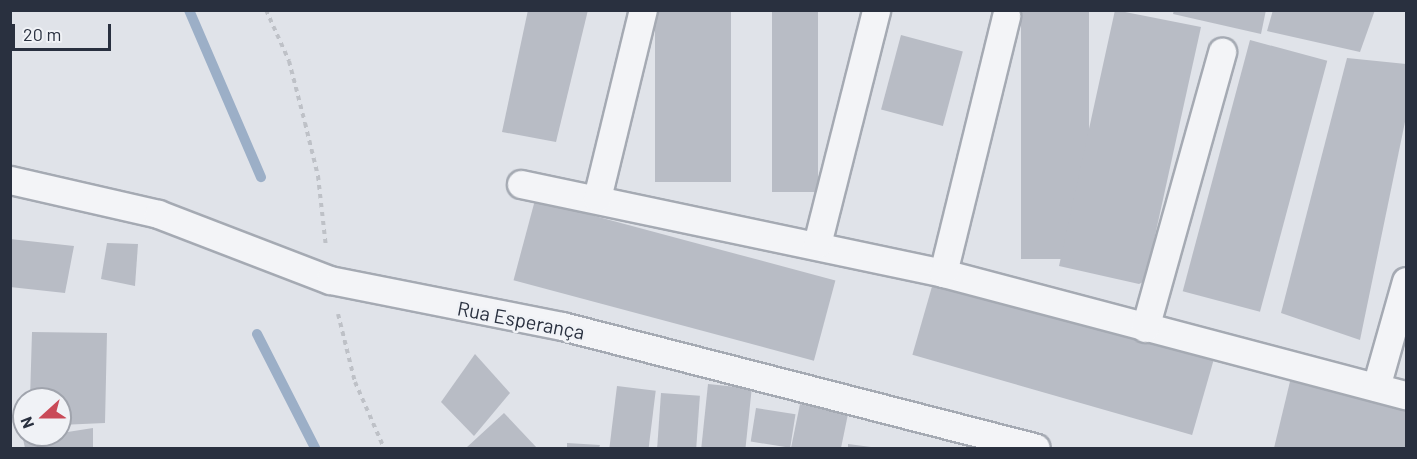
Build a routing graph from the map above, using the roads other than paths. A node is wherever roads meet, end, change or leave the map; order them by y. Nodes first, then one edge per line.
1 (643, 10) edge
2 (876, 10) edge
3 (1006, 16) dead end
4 (1222, 52) dead end
5 (10, 180) edge
6 (521, 184) dead end
7 (597, 198) junction
8 (817, 244) junction
9 (944, 273) junction
10 (1407, 281) edge
11 (1145, 328) junction
12 (1376, 387) junction
13 (1407, 394) edge
14 (1036, 448) edge

1 - 7 street
2 - 8 street
3 - 9 street
4 - 11 street
5 - 14 street, Rua Esperança
6 - 7 street
7 - 8 street
8 - 9 street
9 - 11 street
10 - 12 street
11 - 12 street
12 - 13 street

